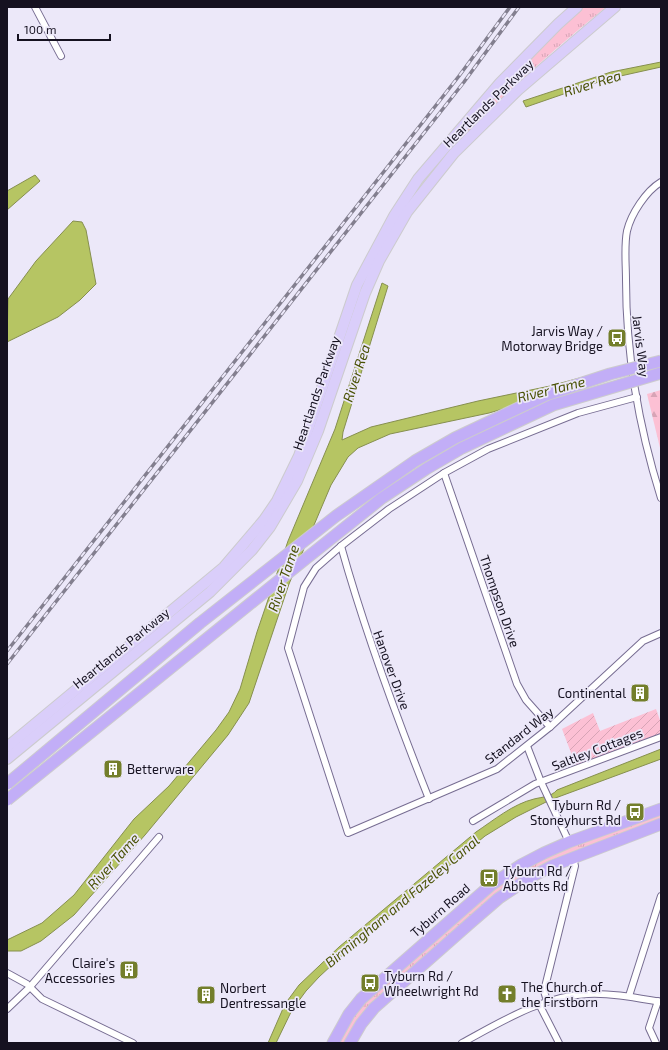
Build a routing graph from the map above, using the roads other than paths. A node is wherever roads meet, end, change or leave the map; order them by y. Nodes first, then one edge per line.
1 (35, 7) edge
2 (577, 7) edge
3 (615, 7) edge
4 (61, 56) dead end
5 (661, 182) edge
6 (661, 360) edge
7 (661, 373) edge
8 (637, 397) junction
9 (444, 473) junction
10 (661, 498) edge
11 (341, 546) junction
12 (661, 633) edge
13 (550, 727) junction
14 (661, 737) edge
15 (527, 746) junction
16 (7, 747) edge
17 (7, 759) edge
18 (541, 782) junction
19 (7, 784) edge
20 (429, 799) junction
21 (7, 800) edge
22 (661, 809) edge
23 (473, 821) dead end
24 (661, 824) edge
25 (159, 837) dead end
26 (569, 842) junction
27 (573, 857) junction
28 (661, 896) edge
29 (7, 973) edge
30 (29, 988) junction
31 (630, 996) junction
32 (548, 1001) junction
33 (660, 1001) edge
34 (539, 1004) junction
35 (7, 1009) edge
36 (133, 1043) edge
37 (333, 1043) edge
38 (350, 1043) edge
39 (462, 1043) edge
40 (559, 1043) edge
41 (656, 1043) edge

1 - 4 street
2 - 16 main road, Heartlands Parkway
3 - 17 main road, Heartlands Parkway
5 - 8 street, Jarvis Way
6 - 19 highway, bridge
7 - 21 highway, bridge
8 - 9 street
8 - 10 street, Jarvis Way
9 - 11 street
9 - 13 street, Thompson Drive
11 - 20 street, Hanover Drive
11 - 20 street, Standard Way
12 - 13 street, Standard Way
13 - 15 street, Standard Way
14 - 18 street, Saltley Cottages
15 - 18 street
15 - 20 street, Standard Way
18 - 23 street, Saltley Cottages
18 - 26 street, Saltley Cottages
22 - 26 highway, Tyburn Road
24 - 27 highway
25 - 30 street
26 - 37 highway, Tyburn Road
27 - 32 street
27 - 38 highway
28 - 31 street
29 - 30 street
30 - 35 street
30 - 36 street
31 - 32 street
31 - 33 street
32 - 34 street
33 - 41 street
34 - 39 street
34 - 40 street

